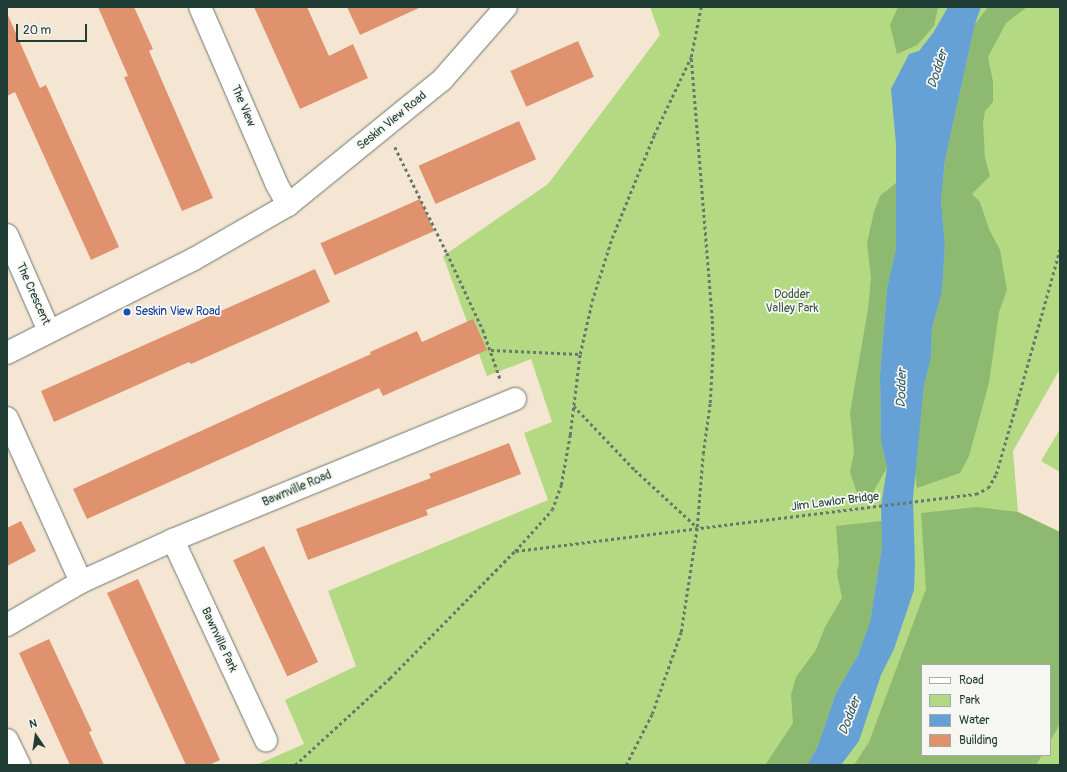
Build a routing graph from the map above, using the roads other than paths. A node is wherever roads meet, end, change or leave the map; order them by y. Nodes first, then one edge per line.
1 (200, 7) edge
2 (506, 7) edge
3 (288, 205) junction
4 (7, 235) edge
5 (49, 331) junction
6 (7, 353) edge
7 (514, 399) dead end
8 (7, 418) edge
9 (172, 540) junction
10 (81, 582) junction
11 (7, 625) edge
12 (7, 740) edge
13 (266, 740) dead end
14 (19, 765) edge

1 - 3 street, The View
2 - 3 street, Seskin View Road
3 - 5 street, Seskin View Road
4 - 5 street, The Crescent
5 - 6 street, Seskin View Road
7 - 9 street, Bawnville Road
8 - 10 street
9 - 10 street, Bawnville Road
9 - 13 street, Bawnville Park
10 - 11 street, Bawnville Road
12 - 14 street

